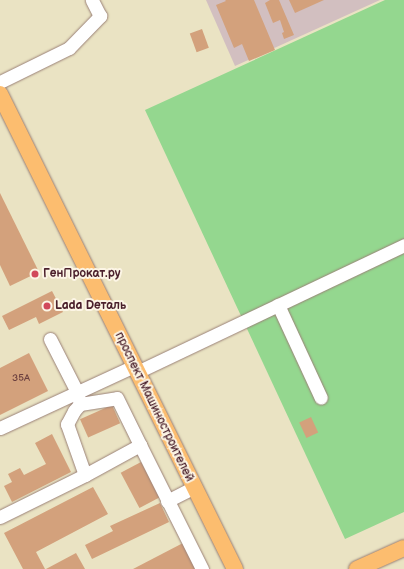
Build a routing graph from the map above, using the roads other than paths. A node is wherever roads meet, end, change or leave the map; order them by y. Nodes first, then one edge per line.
1 (92, 0) edge
2 (0, 82) edge
3 (0, 94) edge
4 (404, 245) edge
5 (278, 305) junction
6 (50, 339) dead end
7 (136, 369) junction
8 (79, 398) junction
9 (321, 398) dead end
10 (0, 428) edge
11 (140, 445) junction
12 (85, 475) junction
13 (194, 487) junction
14 (167, 501) junction
15 (0, 517) edge
16 (404, 548) edge
17 (202, 569) edge
18 (234, 569) edge
19 (357, 569) edge

1 - 2 lane
3 - 7 main road, проспект Машиностроителей
4 - 5 lane
5 - 7 lane
5 - 9 lane
6 - 8 lane
7 - 8 lane
7 - 13 main road, проспект Машиностроителей
8 - 10 lane
8 - 11 lane
8 - 12 lane
11 - 12 lane
11 - 14 lane
12 - 15 lane
13 - 14 lane
13 - 18 main road, проспект Машиностроителей
14 - 17 lane
16 - 19 main road

